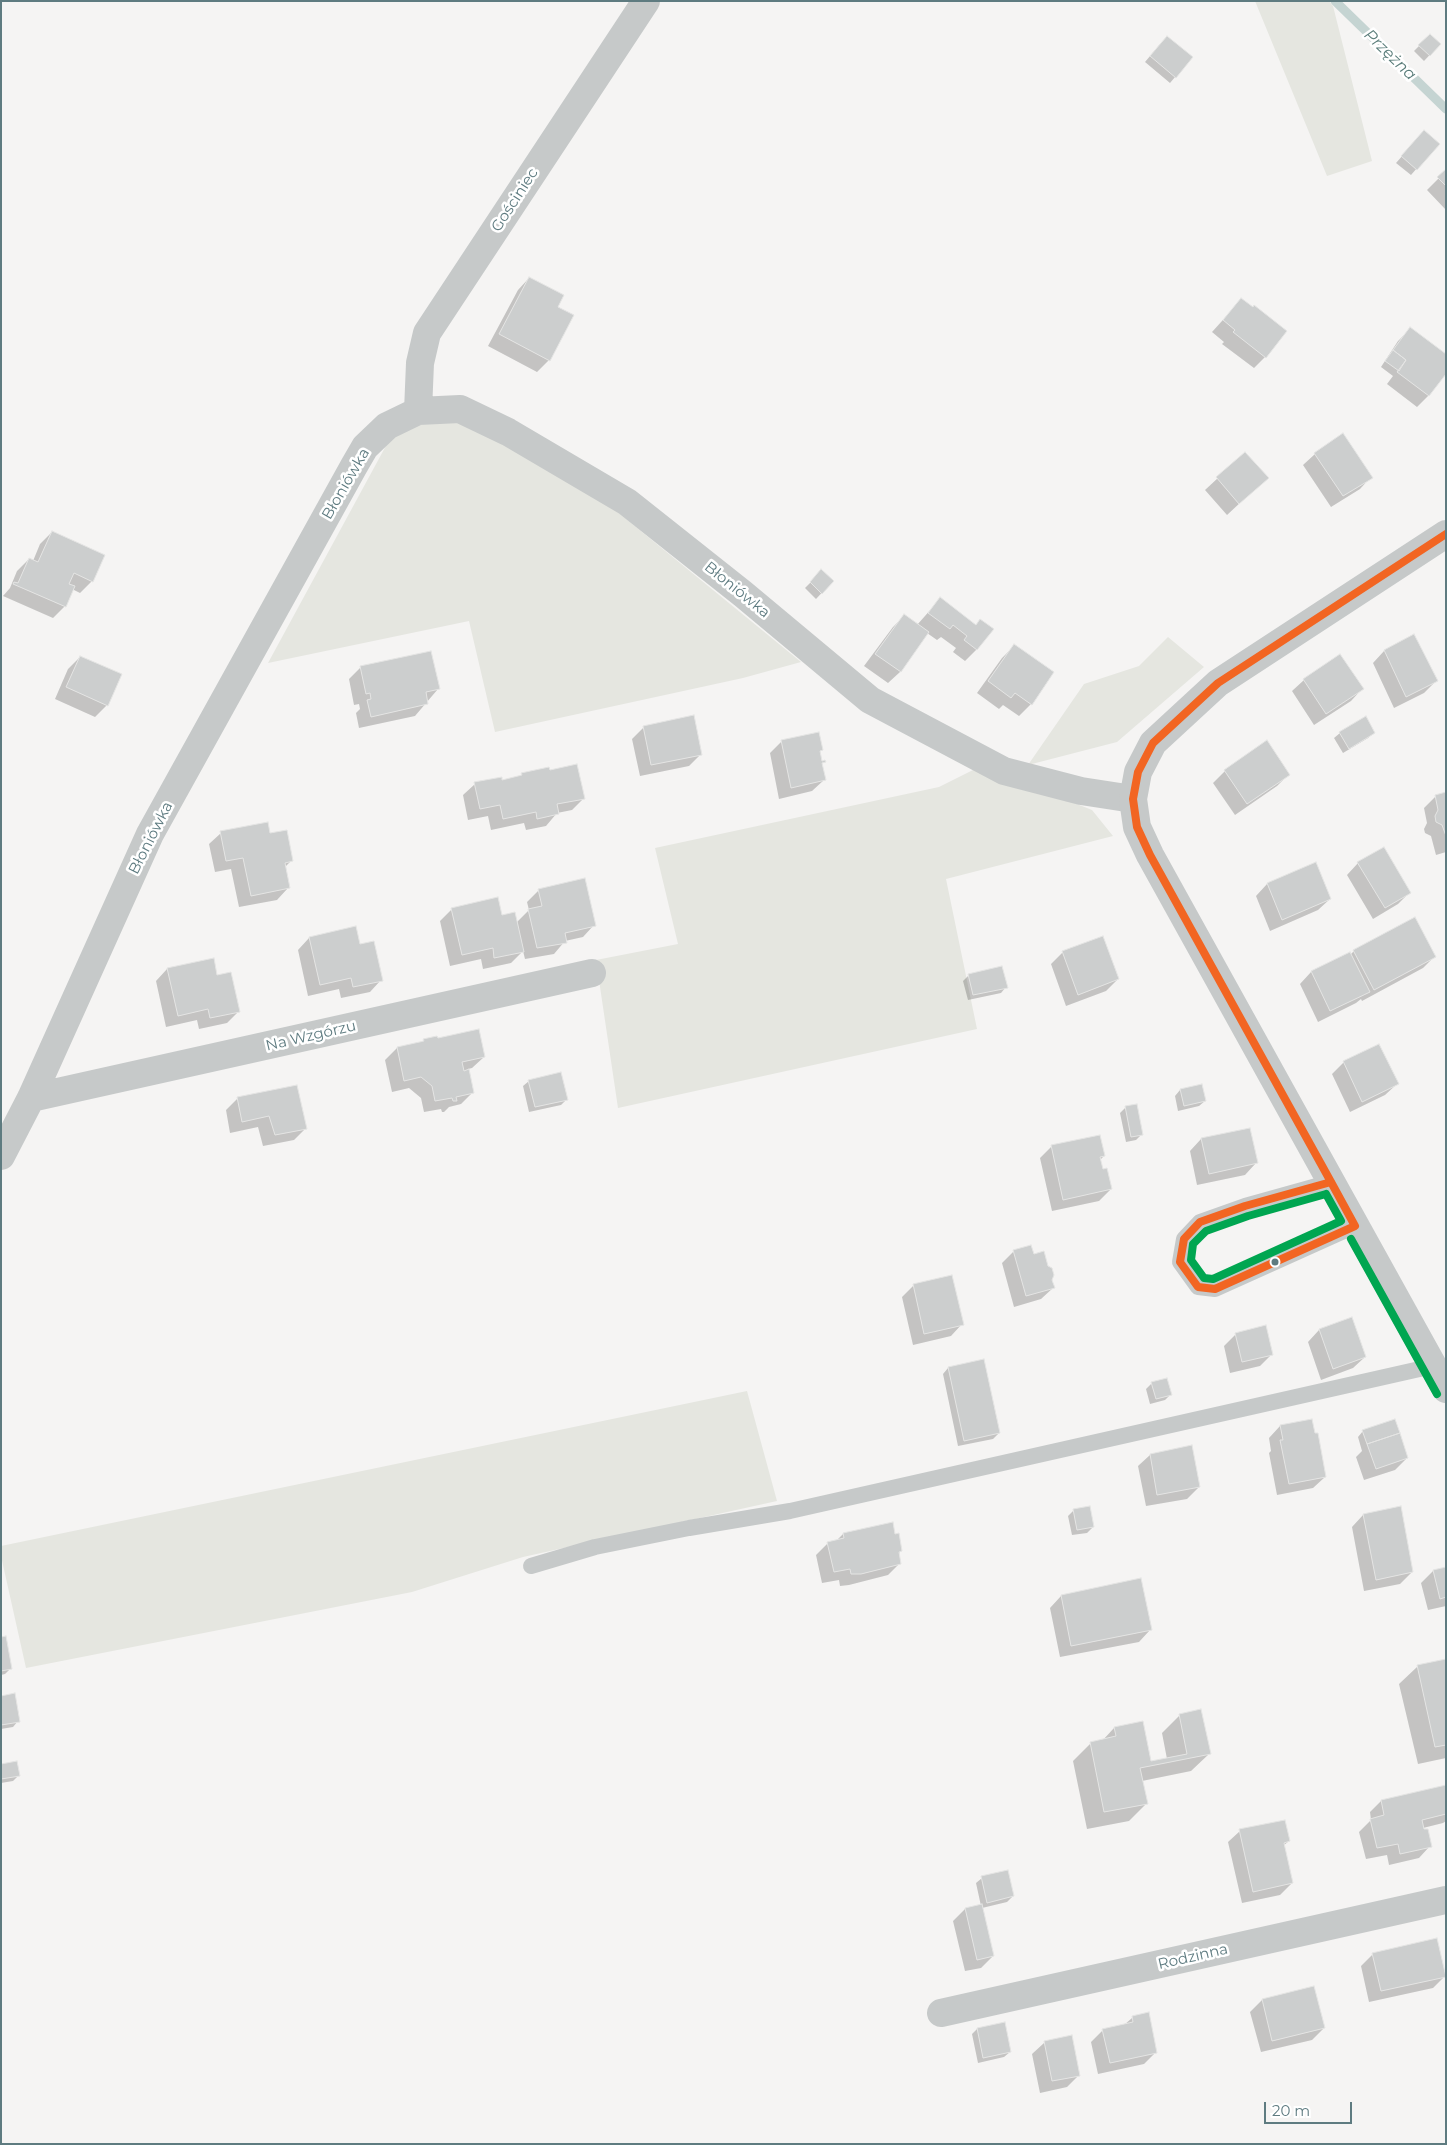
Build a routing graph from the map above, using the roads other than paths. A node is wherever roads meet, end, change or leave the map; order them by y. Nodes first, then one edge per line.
1 (646, 1) edge
2 (418, 411) junction
3 (1446, 534) edge
4 (1133, 799) junction
5 (592, 973) dead end
6 (31, 1098) junction
7 (1, 1156) edge
8 (1331, 1182) junction
9 (1355, 1226) junction
10 (1440, 1378) edge
11 (530, 1566) dead end
12 (1446, 1900) edge
13 (941, 2013) dead end

1 - 2 street, Gościniec
2 - 4 street, Błoniówka
2 - 6 street, Błoniówka
3 - 4 street
4 - 8 street
5 - 6 street, Na Wzgórzu
6 - 7 street, Błoniówka
8 - 9 street
8 - 9 lane
9 - 10 street
10 - 11 lane
12 - 13 street, Rodzinna

